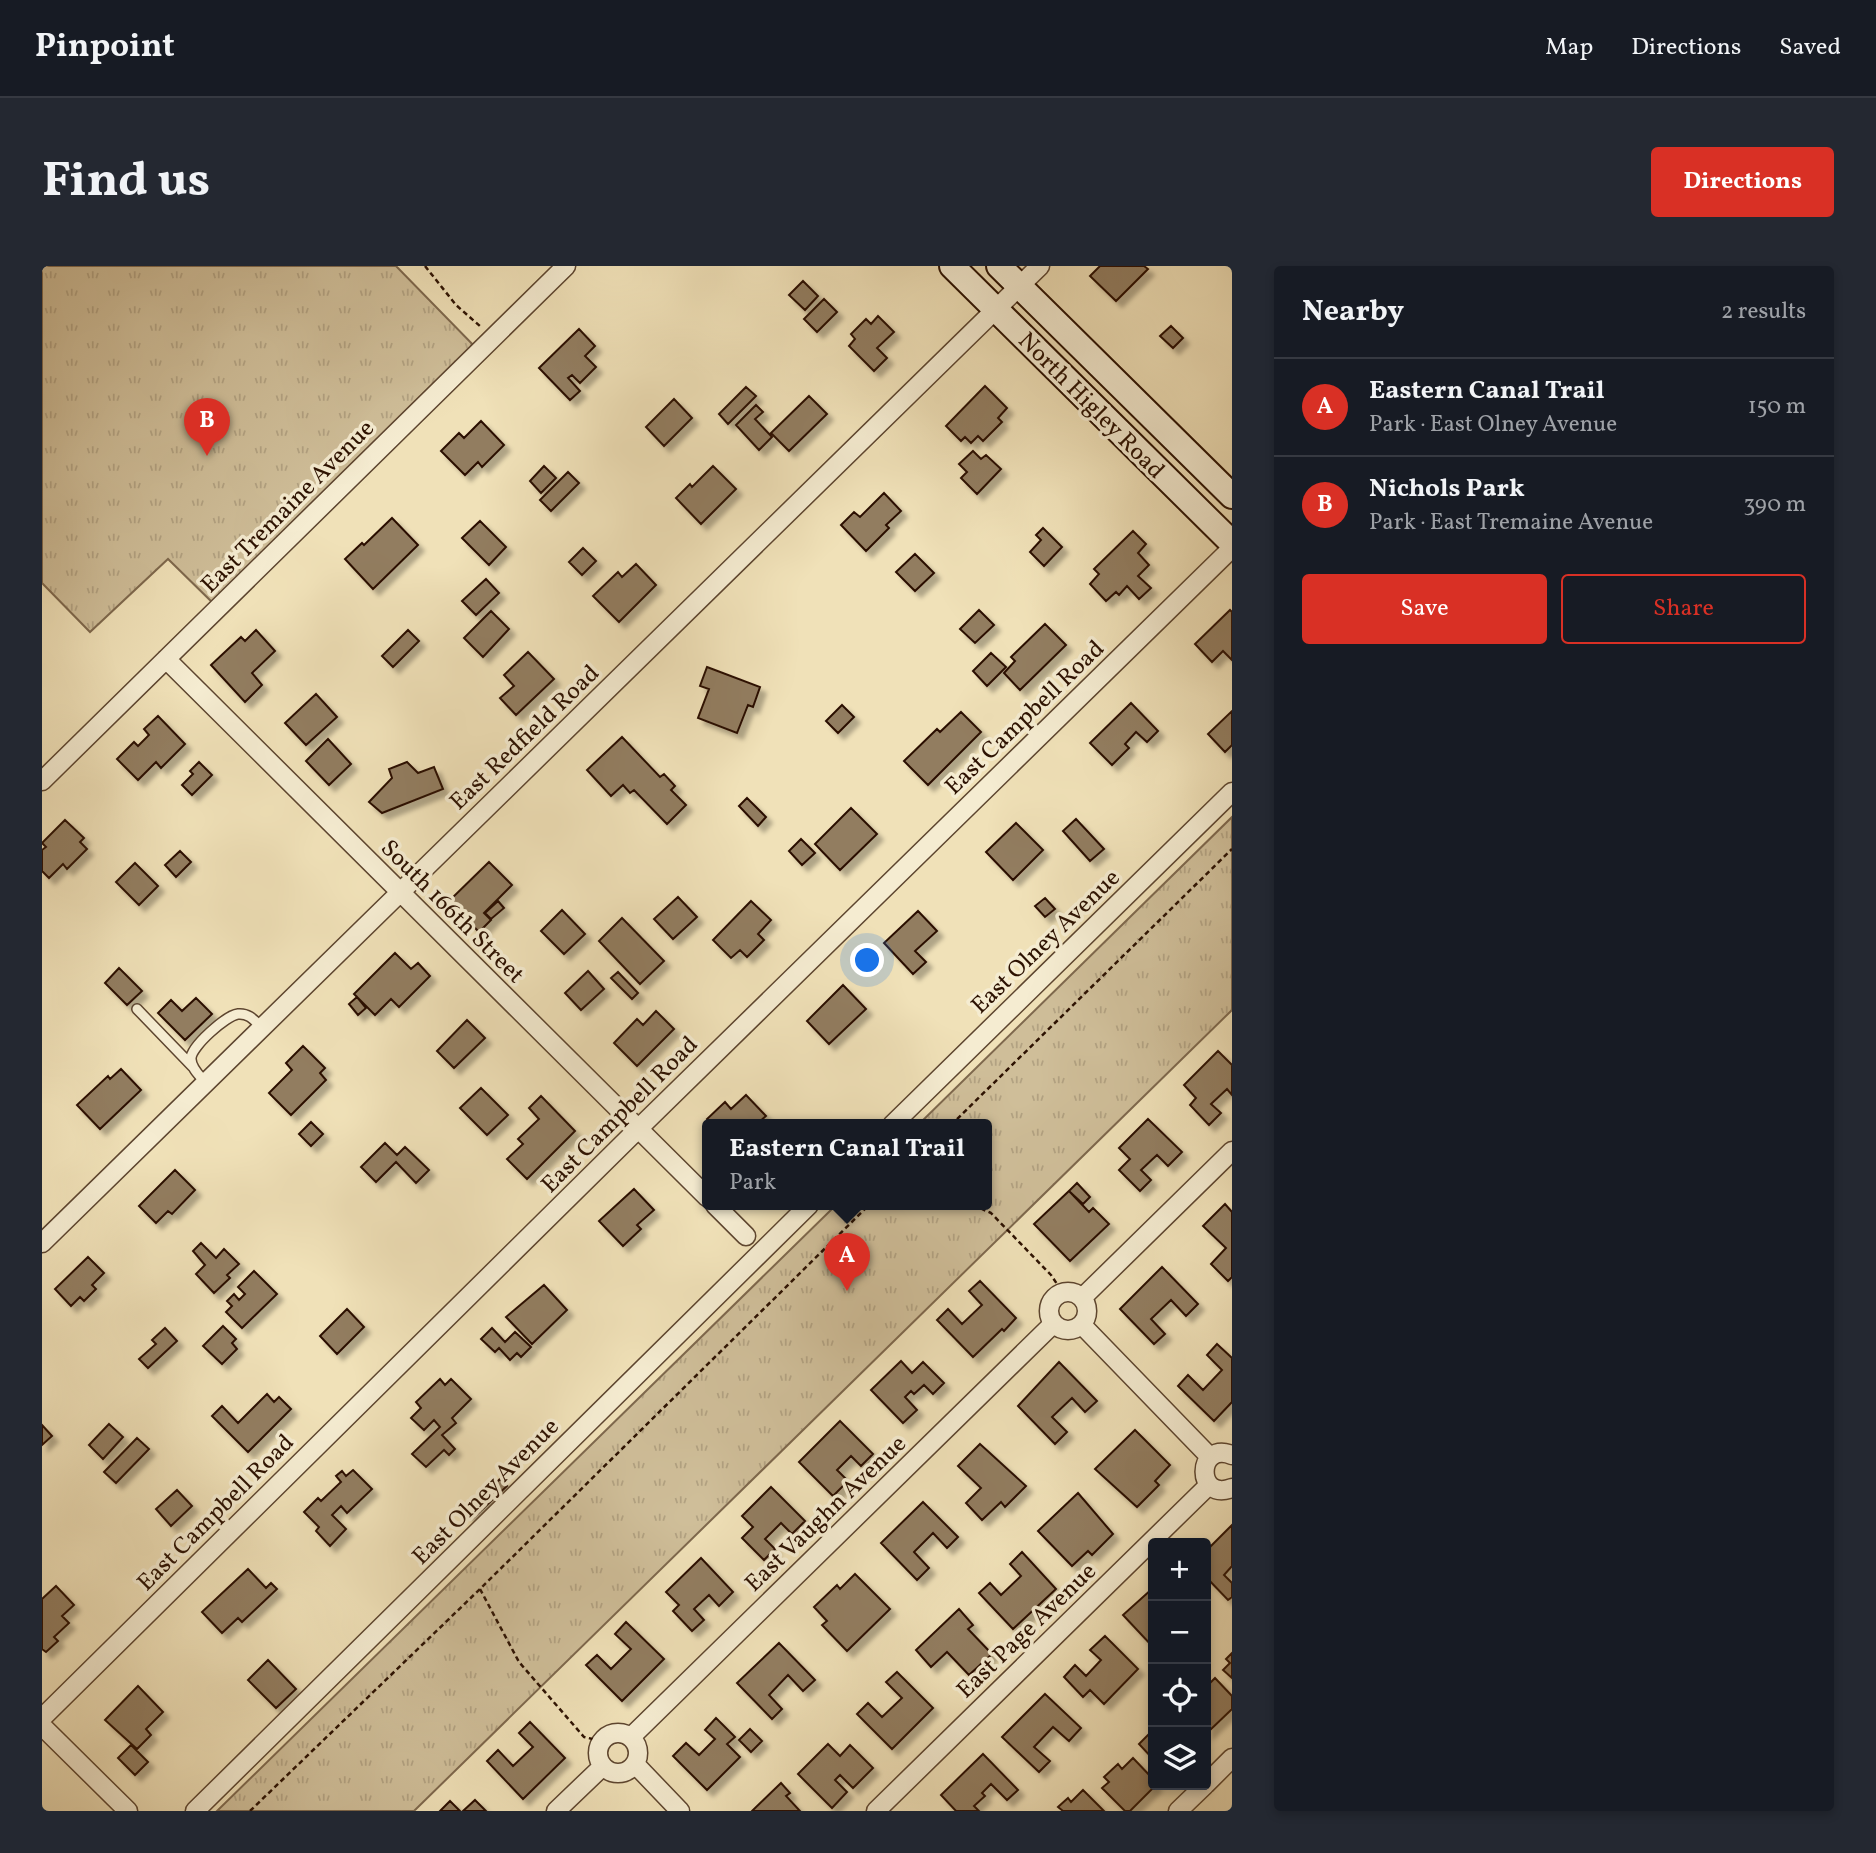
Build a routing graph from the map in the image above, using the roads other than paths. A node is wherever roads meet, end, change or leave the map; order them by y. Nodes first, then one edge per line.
1 (566, 266) edge
2 (952, 266) edge
3 (999, 266) edge
4 (1040, 266) edge
5 (1019, 287) junction
6 (997, 310) junction
7 (1232, 496) edge
8 (1232, 545) edge
9 (166, 659) junction
10 (42, 781) edge
11 (1232, 792) edge
12 (398, 892) junction
13 (137, 1009) dead end
14 (261, 1027) junction
15 (200, 1076) junction
16 (898, 1119) edge
17 (639, 1128) junction
18 (1232, 1150) edge
19 (702, 1192) edge
20 (720, 1210) edge
21 (804, 1210) edge
22 (746, 1236) dead end
23 (42, 1243) edge
24 (1082, 1298) junction
25 (1053, 1324) junction
26 (1083, 1325) junction
27 (1232, 1455) edge
28 (1210, 1457) junction
29 (1209, 1485) junction
30 (1232, 1488) edge
31 (42, 1718) edge
32 (42, 1726) edge
33 (631, 1737) junction
34 (1232, 1758) edge
35 (635, 1764) junction
36 (603, 1766) junction
37 (1211, 1779) edge
38 (1200, 1790) edge
39 (128, 1811) edge
40 (195, 1811) edge
41 (556, 1811) edge
42 (680, 1811) edge
43 (876, 1811) edge
44 (1178, 1811) edge

1 - 9 street, East Tremaine Avenue
2 - 6 main road, North Higley Road
3 - 5 main road, North Higley Road
4 - 5 street, East Redfield Road
5 - 6 street, East Redfield Road
5 - 7 main road, North Higley Road
6 - 8 main road, North Higley Road
6 - 12 street, East Redfield Road
8 - 17 street, East Campbell Road
9 - 10 street, East Tremaine Avenue
9 - 12 street, South 166th Street
11 - 16 street, East Olney Avenue
12 - 14 street, East Redfield Road
12 - 17 street, South 166th Street
13 - 15 lane
14 - 15 street, East Redfield Road
14 - 15 lane
15 - 23 street, East Redfield Road
17 - 19 street, South 166th Street
17 - 31 street, East Campbell Road
18 - 24 street
20 - 22 street
21 - 40 street, East Olney Avenue
24 - 25 street
24 - 26 street
25 - 26 street
25 - 33 street, East Vaughn Avenue
26 - 28 street
27 - 28 street
28 - 29 street
29 - 30 street
29 - 43 street, East Page Avenue
32 - 39 street
33 - 35 street
33 - 36 street
34 - 37 street
35 - 36 street
35 - 42 street
36 - 41 street
38 - 44 street

